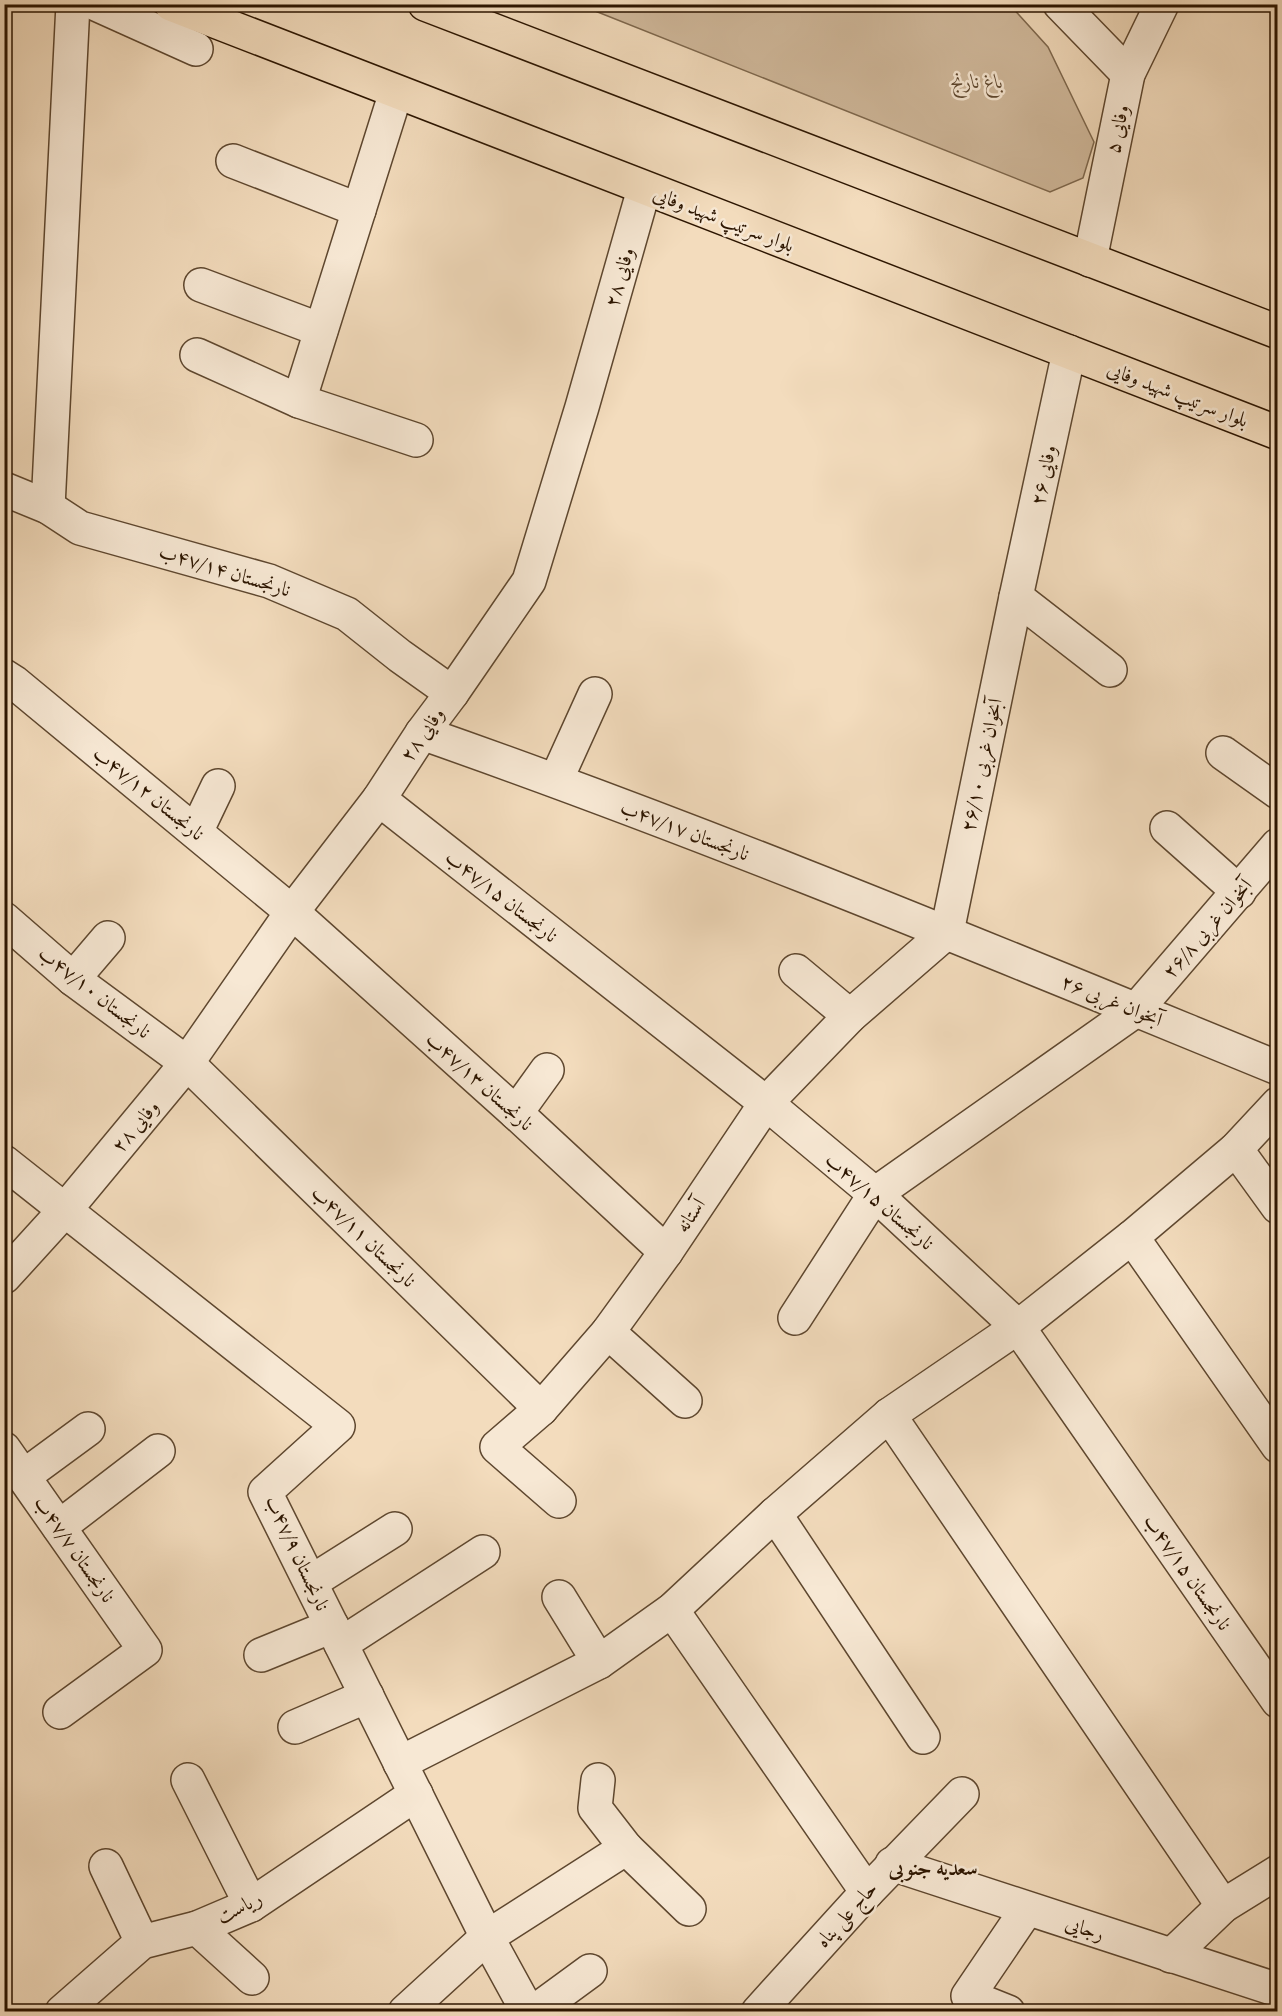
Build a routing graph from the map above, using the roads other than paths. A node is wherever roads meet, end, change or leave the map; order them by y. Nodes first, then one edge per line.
1 (73, 4) edge
2 (96, 4) edge
3 (171, 4) edge
4 (425, 4) edge
5 (1060, 4) edge
6 (1162, 4) edge
7 (196, 49) dead end
8 (1128, 74) junction
9 (396, 92) junction
10 (233, 161) dead end
11 (644, 189) junction
12 (359, 210) junction
13 (1090, 260) junction
14 (201, 285) dead end
15 (321, 330) junction
16 (1278, 332) edge
17 (1069, 352) junction
18 (197, 355) dead end
19 (299, 401) junction
20 (1278, 433) edge
21 (416, 440) dead end
22 (4, 489) edge
23 (48, 507) junction
24 (1016, 597) junction
25 (1110, 670) dead end
26 (4, 676) edge
27 (452, 693) junction
28 (595, 694) dead end
29 (422, 733) junction
30 (1223, 753) dead end
31 (556, 780) junction
32 (219, 786) dead end
33 (1278, 792) edge
34 (379, 799) junction
35 (1167, 828) dead end
36 (196, 832) junction
37 (1278, 845) edge
38 (1239, 892) junction
39 (292, 912) junction
40 (4, 919) edge
41 (946, 932) junction
42 (108, 938) dead end
43 (796, 971) dead end
44 (73, 979) junction
45 (1136, 1010) junction
46 (850, 1017) junction
47 (187, 1063) junction
48 (1278, 1068) edge
49 (547, 1070) dead end
50 (766, 1103) junction
51 (1278, 1104) edge
52 (516, 1113) junction
53 (1236, 1149) junction
54 (4, 1162) edge
55 (875, 1194) junction
56 (1278, 1207) edge
57 (65, 1210) junction
58 (1132, 1237) junction
59 (666, 1252) junction
60 (4, 1277) edge
61 (795, 1318) dead end
62 (1018, 1327) junction
63 (608, 1332) junction
64 (685, 1401) dead end
65 (541, 1409) junction
66 (889, 1415) junction
67 (88, 1429) dead end
68 (1278, 1446) edge
69 (4, 1449) edge
70 (158, 1451) dead end
71 (24, 1476) junction
72 (559, 1501) dead end
73 (775, 1514) junction
74 (59, 1527) junction
75 (395, 1529) dead end
76 (483, 1552) dead end
77 (311, 1582) junction
78 (559, 1598) dead end
79 (672, 1610) junction
80 (337, 1635) junction
81 (261, 1655) dead end
82 (599, 1662) junction
83 (367, 1696) junction
84 (1278, 1701) edge
85 (60, 1712) dead end
86 (295, 1727) dead end
87 (923, 1737) dead end
88 (400, 1763) junction
89 (188, 1780) dead end
90 (598, 1780) dead end
91 (416, 1794) junction
92 (962, 1794) dead end
93 (626, 1848) junction
94 (892, 1864) junction
95 (106, 1866) dead end
96 (1278, 1872) edge
97 (867, 1892) junction
98 (251, 1905) junction
99 (1223, 1906) junction
100 (689, 1909) dead end
101 (1027, 1909) junction
102 (197, 1928) junction
103 (488, 1937) junction
104 (142, 1942) junction
105 (1171, 1956) junction
106 (590, 1971) dead end
107 (252, 1978) dead end
108 (1278, 1990) edge
109 (62, 2012) edge
110 (405, 2012) edge
111 (528, 2012) edge
112 (534, 2012) edge
113 (758, 2012) edge
114 (1008, 2012) edge

1 - 23 street
2 - 7 street
3 - 9 main road, بلوار سرتیپ شهید وفایی
4 - 13 main road
5 - 8 street
6 - 8 street, وفایی ۵
8 - 13 street, وفایی ۵
9 - 11 main road, بلوار سرتیپ شهید وفایی
9 - 12 street
10 - 12 street
11 - 17 main road, بلوار سرتیپ شهید وفایی
11 - 27 street, وفایی ۲۸
12 - 15 street
13 - 16 main road
14 - 15 street
15 - 19 street
17 - 20 main road, بلوار سرتیپ شهید وفایی
17 - 24 street, وفایی ۲۶
18 - 19 street
19 - 21 street
22 - 23 street, نارنجستان ۴۷/۱۴ب
23 - 27 street, نارنجستان ۴۷/۱۴ب
24 - 25 street
24 - 41 street, آبخوان غربی ۲۶/۱۰
26 - 36 street, نارنجستان ۴۷/۱۲ب
27 - 29 street, وفایی ۲۸
28 - 31 street
29 - 31 street, نارنجستان ۴۷/۱۷ب
29 - 34 street, وفایی ۲۸
30 - 33 street
31 - 41 street, نارنجستان ۴۷/۱۷ب
32 - 36 street
34 - 39 street, وفایی ۲۸
34 - 50 street, نارنجستان ۴۷/۱۵ب
35 - 38 street
36 - 39 street, نارنجستان ۴۷/۱۲ب
37 - 38 street, آبخوان غربی ۲۶/۸
38 - 45 street, آبخوان غربی ۲۶/۸
39 - 47 street, وفایی ۲۸
39 - 52 street, نارنجستان ۴۷/۱۳ب
40 - 44 street, نارنجستان ۴۷/۱۰ب
41 - 45 street, آبخوان غربی ۲۶
41 - 46 street, آستانه
42 - 44 street
43 - 46 street
44 - 47 street, نارنجستان ۴۷/۱۰ب
45 - 48 street, آبخوان غربی ۲۶
45 - 55 street, آبخوان غربی ۲۶/۸
46 - 50 street, آستانه
47 - 57 street, وفایی ۲۸
47 - 65 street, نارنجستان ۴۷/۱۱ب
49 - 52 street
50 - 55 street, نارنجستان ۴۷/۱۵ب
50 - 59 street, آستانه
51 - 53 street
52 - 59 street, نارنجستان ۴۷/۱۳ب
53 - 56 street
53 - 58 street
54 - 57 street
55 - 61 street
55 - 62 street, نارنجستان ۴۷/۱۵ب
57 - 60 street, وفایی ۲۸
57 - 77 street, نارنجستان ۴۷/۹ب
58 - 62 street
58 - 68 street
59 - 63 street, آستانه
62 - 66 street
62 - 84 street, نارنجستان ۴۷/۱۵ب
63 - 64 street
63 - 65 street, آستانه
65 - 72 street, آستانه
66 - 73 street
66 - 99 street
67 - 71 street
69 - 71 street, نارنجستان ۴۷/۷ب
70 - 74 street
71 - 74 street, نارنجستان ۴۷/۷ب
73 - 79 street
73 - 87 street
74 - 85 street, نارنجستان ۴۷/۷ب
75 - 77 street
76 - 80 street
77 - 80 street, نارنجستان ۴۷/۹ب
78 - 82 street
79 - 82 street
79 - 97 street
80 - 81 street
80 - 83 street, نارنجستان ۴۷/۹ب
82 - 88 street
83 - 86 street
83 - 88 street, نارنجستان ۴۷/۹ب
88 - 91 street, نارنجستان ۴۷/۹ب
89 - 98 street
90 - 93 street
91 - 98 street, ریاست
91 - 103 street, نارنجستان ۴۷/۹ب
92 - 94 street, حاج علی پناه
93 - 100 street
93 - 103 street
94 - 97 street, حاج علی پناه
94 - 101 street, رجایی
95 - 104 street
96 - 99 street
97 - 113 street, حاج علی پناه
98 - 102 street, ریاست
99 - 105 street
101 - 105 street, رجایی
101 - 114 street
102 - 104 street, ریاست
102 - 107 street
103 - 110 street
103 - 111 street, نارنجستان ۴۷/۹ب
104 - 109 street, ریاست
105 - 108 street, رجایی
106 - 112 street

